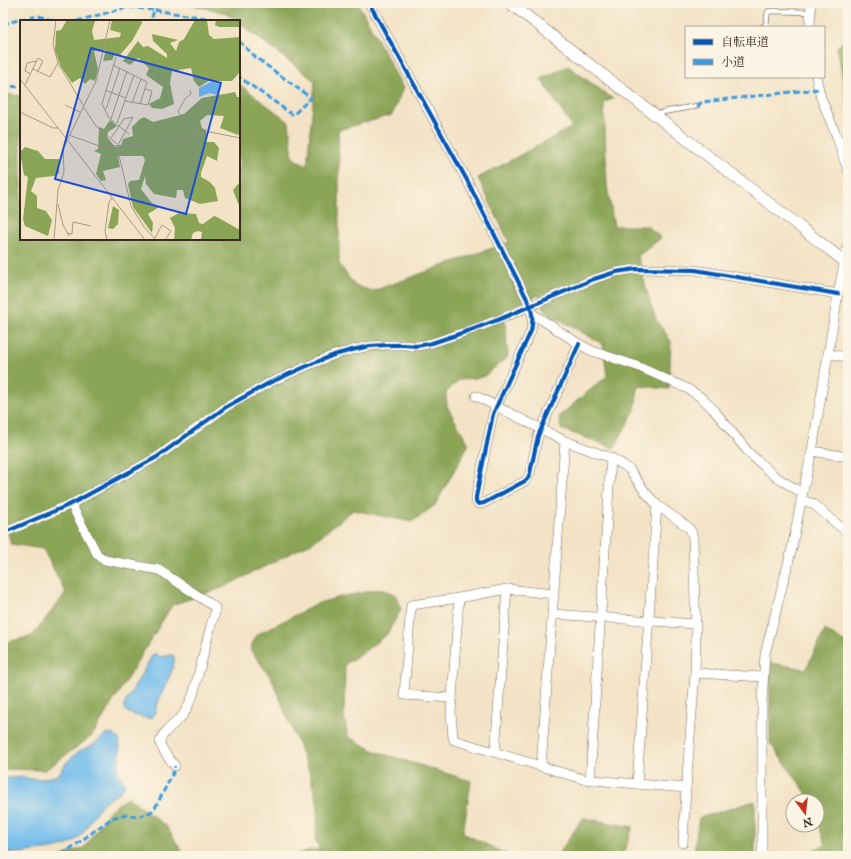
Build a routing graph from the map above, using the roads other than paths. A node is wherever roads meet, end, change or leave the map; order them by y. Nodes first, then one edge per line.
1 (369, 3) edge
2 (510, 3) edge
3 (811, 8) edge
4 (765, 26) edge
5 (810, 26) edge
6 (816, 78) edge
7 (697, 106) dead end
8 (656, 116) junction
9 (848, 171) edge
10 (848, 244) edge
11 (846, 263) edge
12 (838, 294) junction
13 (532, 310) junction
14 (578, 344) junction
15 (828, 354) junction
16 (848, 357) edge
17 (476, 396) dead end
18 (497, 406) junction
19 (541, 430) junction
20 (565, 441) junction
21 (812, 451) junction
22 (848, 457) edge
23 (611, 458) junction
24 (802, 496) junction
25 (71, 504) junction
26 (657, 506) junction
27 (3, 533) edge
28 (848, 533) edge
29 (507, 588) junction
30 (553, 594) junction
31 (459, 598) junction
32 (552, 614) junction
33 (601, 617) junction
34 (649, 620) junction
35 (696, 624) junction
36 (695, 673) junction
37 (763, 677) junction
38 (452, 698) junction
39 (495, 752) junction
40 (176, 766) dead end
41 (541, 766) junction
42 (590, 780) junction
43 (637, 784) junction
44 (686, 788) junction
45 (683, 843) dead end
46 (762, 856) edge

1 - 13 street
2 - 8 street
3 - 4 lane
3 - 5 street
6 - 9 street
7 - 8 lane
8 - 11 street
10 - 11 street
11 - 12 street
12 - 13 street
12 - 15 street
13 - 14 street
13 - 18 street
13 - 25 street
14 - 19 street
14 - 24 street
15 - 16 street
15 - 21 street
17 - 18 street
18 - 19 street
18 - 19 street
19 - 20 street
20 - 23 street
20 - 30 street
21 - 22 street
21 - 24 street
23 - 26 street
23 - 33 street
24 - 28 street
24 - 37 street
25 - 27 street
25 - 40 street
26 - 34 street
26 - 35 street
29 - 30 street
29 - 31 street
29 - 39 street
30 - 32 street
31 - 38 street
31 - 38 street
32 - 33 street
32 - 41 street
33 - 34 street
33 - 42 street
34 - 35 street
34 - 43 street
35 - 36 street
36 - 37 street
36 - 44 street
37 - 46 street
38 - 39 street
39 - 41 street
41 - 42 street
42 - 43 street
43 - 44 street
44 - 45 street

